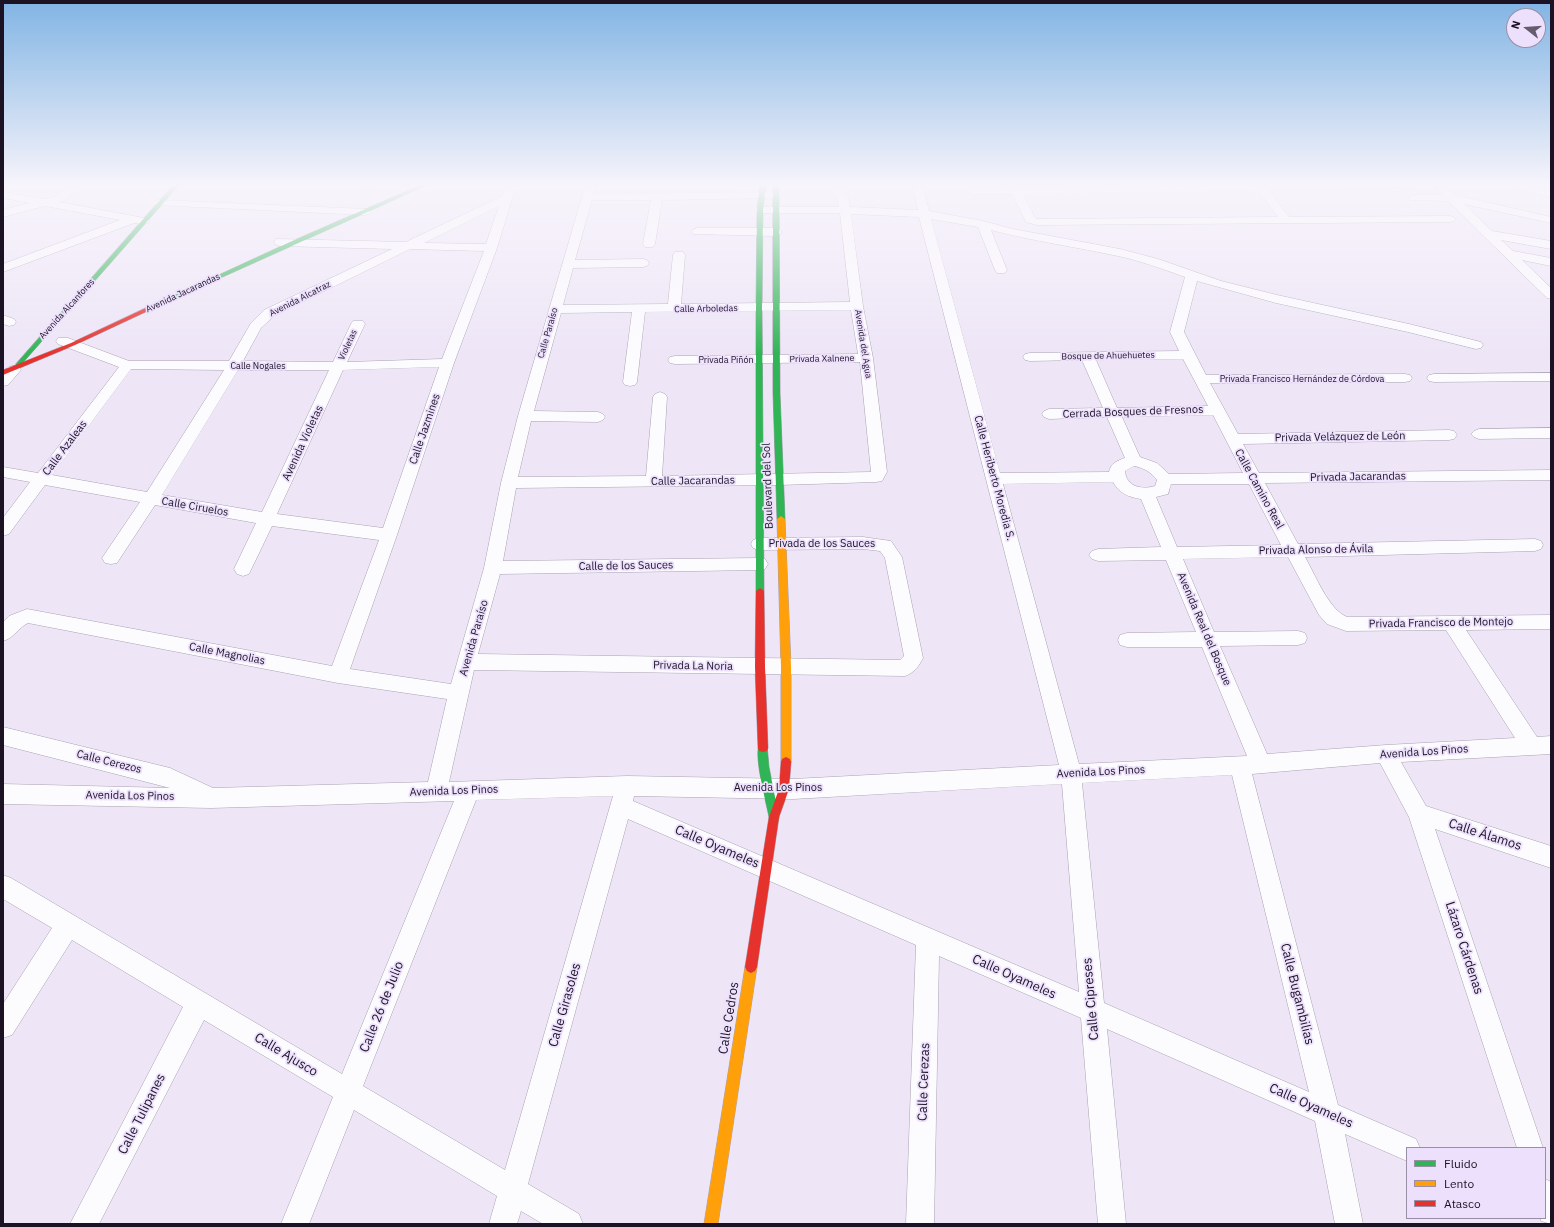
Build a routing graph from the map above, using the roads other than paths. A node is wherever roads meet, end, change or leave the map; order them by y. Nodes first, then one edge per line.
1 (81, 240) edge
2 (122, 240) edge
3 (284, 240) edge
4 (298, 240) edge
5 (419, 240) edge
6 (493, 240) edge
7 (575, 240) edge
8 (650, 240) edge
9 (760, 240) edge
10 (777, 240) edge
11 (848, 240) edge
12 (931, 240) edge
13 (989, 240) edge
14 (1054, 240) edge
15 (1496, 240) edge
16 (1524, 240) edge
17 (280, 242) junction
18 (292, 243) junction
19 (649, 244) dead end
20 (1551, 245) edge
21 (407, 246) junction
22 (491, 248) junction
23 (679, 254) dead end
24 (1510, 254) junction
25 (1551, 262) edge
26 (643, 263) dead end
27 (568, 264) junction
28 (777, 267) junction
29 (3, 268) edge
30 (760, 268) junction
31 (1001, 270) dead end
32 (1192, 276) junction
33 (1551, 295) edge
34 (857, 306) junction
35 (758, 308) junction
36 (776, 308) junction
37 (639, 309) junction
38 (674, 309) junction
39 (555, 310) junction
40 (358, 324) dead end
41 (68, 343) junction
42 (1476, 346) dead end
43 (1186, 355) junction
44 (1086, 356) junction
45 (1030, 357) dead end
46 (866, 358) junction
47 (777, 359) junction
48 (675, 360) dead end
49 (759, 360) junction
50 (447, 363) junction
51 (127, 365) junction
52 (234, 366) junction
53 (339, 366) junction
54 (10, 368) edge
55 (1551, 377) edge
56 (1405, 378) dead end
57 (1434, 378) dead end
58 (1200, 379) junction
59 (3, 382) edge
60 (630, 382) dead end
61 (660, 396) dead end
62 (1216, 410) junction
63 (1112, 412) junction
64 (1049, 414) dead end
65 (525, 416) junction
66 (598, 417) dead end
67 (1551, 433) edge
68 (1479, 434) dead end
69 (1449, 435) dead end
70 (1232, 439) junction
71 (1134, 462) junction
72 (3, 472) edge
73 (1551, 475) edge
74 (876, 477) joint
75 (1116, 477) junction
76 (1253, 478) junction
77 (42, 479) junction
78 (994, 479) junction
79 (1165, 479) junction
80 (758, 480) junction
81 (779, 480) junction
82 (654, 481) junction
83 (509, 483) junction
84 (1147, 495) junction
85 (151, 499) junction
86 (267, 519) junction
87 (3, 530) edge
88 (389, 535) junction
89 (783, 543) junction
90 (759, 544) junction
91 (1535, 545) dead end
92 (1292, 550) junction
93 (1172, 553) junction
94 (1098, 555) dead end
95 (111, 558) dead end
96 (759, 564) junction
97 (493, 568) junction
98 (243, 569) dead end
99 (1333, 619) joint
100 (1551, 622) edge
101 (1450, 623) junction
102 (3, 634) edge
103 (1298, 638) dead end
104 (1208, 639) junction
105 (1127, 640) dead end
106 (914, 658) joint
107 (468, 662) junction
108 (786, 667) junction
109 (760, 668) junction
110 (338, 674) junction
111 (458, 693) junction
112 (3, 736) edge
113 (1541, 745) edge
114 (1386, 754) junction
115 (1251, 764) junction
116 (1071, 773) junction
117 (775, 789) junction
118 (469, 790) junction
119 (436, 792) junction
120 (3, 794) edge
121 (624, 796) junction
122 (211, 798) junction
123 (1419, 814) junction
124 (774, 817) junction
125 (1551, 857) edge
126 (766, 868) junction
127 (3, 886) edge
128 (68, 925) junction
129 (928, 939) junction
130 (199, 1003) junction
131 (1092, 1011) junction
132 (3, 1026) edge
133 (348, 1093) junction
134 (1327, 1113) junction
135 (1530, 1147) edge
136 (1406, 1148) edge
137 (513, 1190) junction
138 (1546, 1195) edge
139 (1551, 1211) edge
140 (84, 1224) edge
141 (295, 1224) edge
142 (504, 1224) edge
143 (569, 1224) edge
144 (711, 1224) edge
145 (920, 1224) edge
146 (1112, 1224) edge
147 (1349, 1224) edge

1 - 29 street
2 - 54 street, Avenida Alcanfores
3 - 17 street, Avenida Jacarandas
4 - 18 street, Avenida Jacarandas
5 - 21 street, Avenida Alcatraz
6 - 22 street, Calle Jazmines
7 - 27 street, Calle Paraíso
8 - 19 street
9 - 30 street, Boulevard del Sol
10 - 28 street, Boulevard del Sol
11 - 34 street, Avenida del Agua
12 - 78 street, Calle Heriberto Moredia S.
13 - 31 street
14 - 32 street
15 - 24 street
16 - 20 street
17 - 18 street
17 - 41 street, Avenida Jacarandas
18 - 21 street
18 - 41 street, Avenida Jacarandas
21 - 22 street
21 - 52 street, Avenida Alcatraz
22 - 50 street, Calle Jazmines
23 - 38 street
24 - 25 street
24 - 33 street
26 - 27 street
27 - 39 street, Calle Paraíso
28 - 30 street
28 - 36 street, Boulevard del Sol
30 - 35 street, Boulevard del Sol
32 - 42 street
32 - 43 street, Calle Camino Real
34 - 36 street, Calle Arboledas
34 - 46 street, Avenida del Agua
35 - 36 street, Calle Arboledas
35 - 38 street, Calle Arboledas
35 - 49 street, Boulevard del Sol
36 - 47 street, Boulevard del Sol
37 - 38 street, Calle Arboledas
37 - 39 street, Calle Arboledas
37 - 60 street
39 - 65 street, Calle Paraíso
40 - 53 street, Violetas
41 - 51 street, Calle Nogales
41 - 54 street, Avenida Jacarandas
43 - 44 street, Bosque de Ahuehuetes
43 - 58 street, Calle Camino Real
44 - 45 street, Bosque de Ahuehuetes
44 - 63 street
46 - 47 street, Privada Xalnene
46 - 74 street, Avenida del Agua
47 - 49 street, Privada Piñón
47 - 81 street, Boulevard del Sol
48 - 49 street, Privada Piñón
49 - 80 street, Boulevard del Sol
50 - 53 street, Calle Nogales
50 - 88 street, Calle Jazmines
51 - 52 street, Calle Nogales
51 - 77 street, Calle Azaleas
52 - 53 street, Calle Nogales
52 - 85 street, Avenida Alcatraz
53 - 86 street, Avenida Violetas
54 - 59 street, Avenida Alcanfores
55 - 57 street
56 - 58 street, Privada Francisco Hernández de Córdova
58 - 62 street, Calle Camino Real
61 - 82 street
62 - 63 street, Cerrada Bosques de Fresnos
62 - 70 street, Calle Camino Real
63 - 64 street, Cerrada Bosques de Fresnos
63 - 71 street
65 - 66 street
65 - 83 street, Calle Paraíso
67 - 68 street
69 - 70 street, Privada Velázquez de León
70 - 76 street, Calle Camino Real
71 - 75 street
71 - 79 street
72 - 77 street, Calle Ciruelos
73 - 76 street, Privada Jacarandas
74 - 81 street, Calle Jacarandas
75 - 78 street
75 - 84 street
76 - 79 street, Privada Jacarandas
76 - 92 street, Calle Camino Real
77 - 85 street, Calle Ciruelos
77 - 87 street, Calle Azaleas
78 - 116 street, Calle Heriberto Moredia S.
79 - 84 street
80 - 81 street, Calle Jacarandas
80 - 82 street, Calle Jacarandas
80 - 90 street, Boulevard del Sol
81 - 89 street, Boulevard del Sol
82 - 83 street, Calle Jacarandas
83 - 97 street, Avenida Paraíso
84 - 93 street, Avenida Real del Bosque
85 - 86 street, Calle Ciruelos
85 - 95 street, Avenida Alcatraz
86 - 88 street, Calle Ciruelos
86 - 98 street, Avenida Violetas
88 - 110 street, Calle Jazmines
89 - 90 street, Privada de los Sauces
89 - 106 street, Privada de los Sauces
89 - 108 street, Boulevard del Sol
90 - 96 street, Boulevard del Sol
91 - 92 street, Privada Alonso de Ávila
92 - 93 street, Privada Alonso de Ávila
92 - 99 street, Calle Camino Real
93 - 94 street, Privada Alonso de Ávila
93 - 104 street, Avenida Real del Bosque
96 - 97 street, Calle de los Sauces
96 - 109 street, Boulevard del Sol
97 - 107 street, Avenida Paraíso
99 - 101 street, Privada Francisco de Montejo
100 - 101 street, Privada Francisco de Montejo
101 - 113 street
102 - 110 street, Calle Magnolias
103 - 104 street
104 - 105 street
104 - 115 street, Avenida Real del Bosque
106 - 108 street, Privada La Noria
107 - 109 street, Privada La Noria
107 - 111 street, Avenida Paraíso
108 - 109 street, Privada La Noria
108 - 117 street, Boulevard del Sol
109 - 117 street, Boulevard del Sol
110 - 111 street, Calle Magnolias
111 - 119 street, Avenida Paraíso
112 - 122 street, Calle Cerezos
113 - 114 street, Avenida Los Pinos
114 - 115 street, Avenida Los Pinos
114 - 123 street, Lázaro Cárdenas
115 - 116 street, Avenida Los Pinos
115 - 134 street, Calle Bugambilias
116 - 117 street, Avenida Los Pinos
116 - 131 street, Calle Cipreses
117 - 121 street, Avenida Los Pinos
117 - 124 street, Calle Cedros
117 - 124 street, Calle Cedros
118 - 119 street, Avenida Los Pinos
118 - 121 street, Avenida Los Pinos
118 - 133 street, Calle 26 de Julio
119 - 122 street, Avenida Los Pinos
120 - 122 street, Avenida Los Pinos
121 - 126 street, Calle Oyameles
121 - 137 street, Calle Girasoles
123 - 125 street, Calle Álamos
123 - 135 street, Lázaro Cárdenas
124 - 126 street, Calle Cedros
126 - 129 street, Calle Oyameles
126 - 144 street, Calle Cedros
127 - 128 street, Calle Ajusco
128 - 130 street, Calle Ajusco
128 - 132 street
129 - 131 street, Calle Oyameles
129 - 145 street, Calle Cerezas
130 - 133 street, Calle Ajusco
130 - 140 street, Calle Tulipanes
131 - 134 street, Calle Oyameles
131 - 146 street, Calle Cipreses
133 - 137 street, Calle Ajusco
133 - 141 street, Calle 26 de Julio
134 - 136 street, Calle Oyameles
134 - 147 street, Calle Bugambilias
137 - 142 street, Calle Girasoles
137 - 143 street, Calle Ajusco
138 - 139 street

